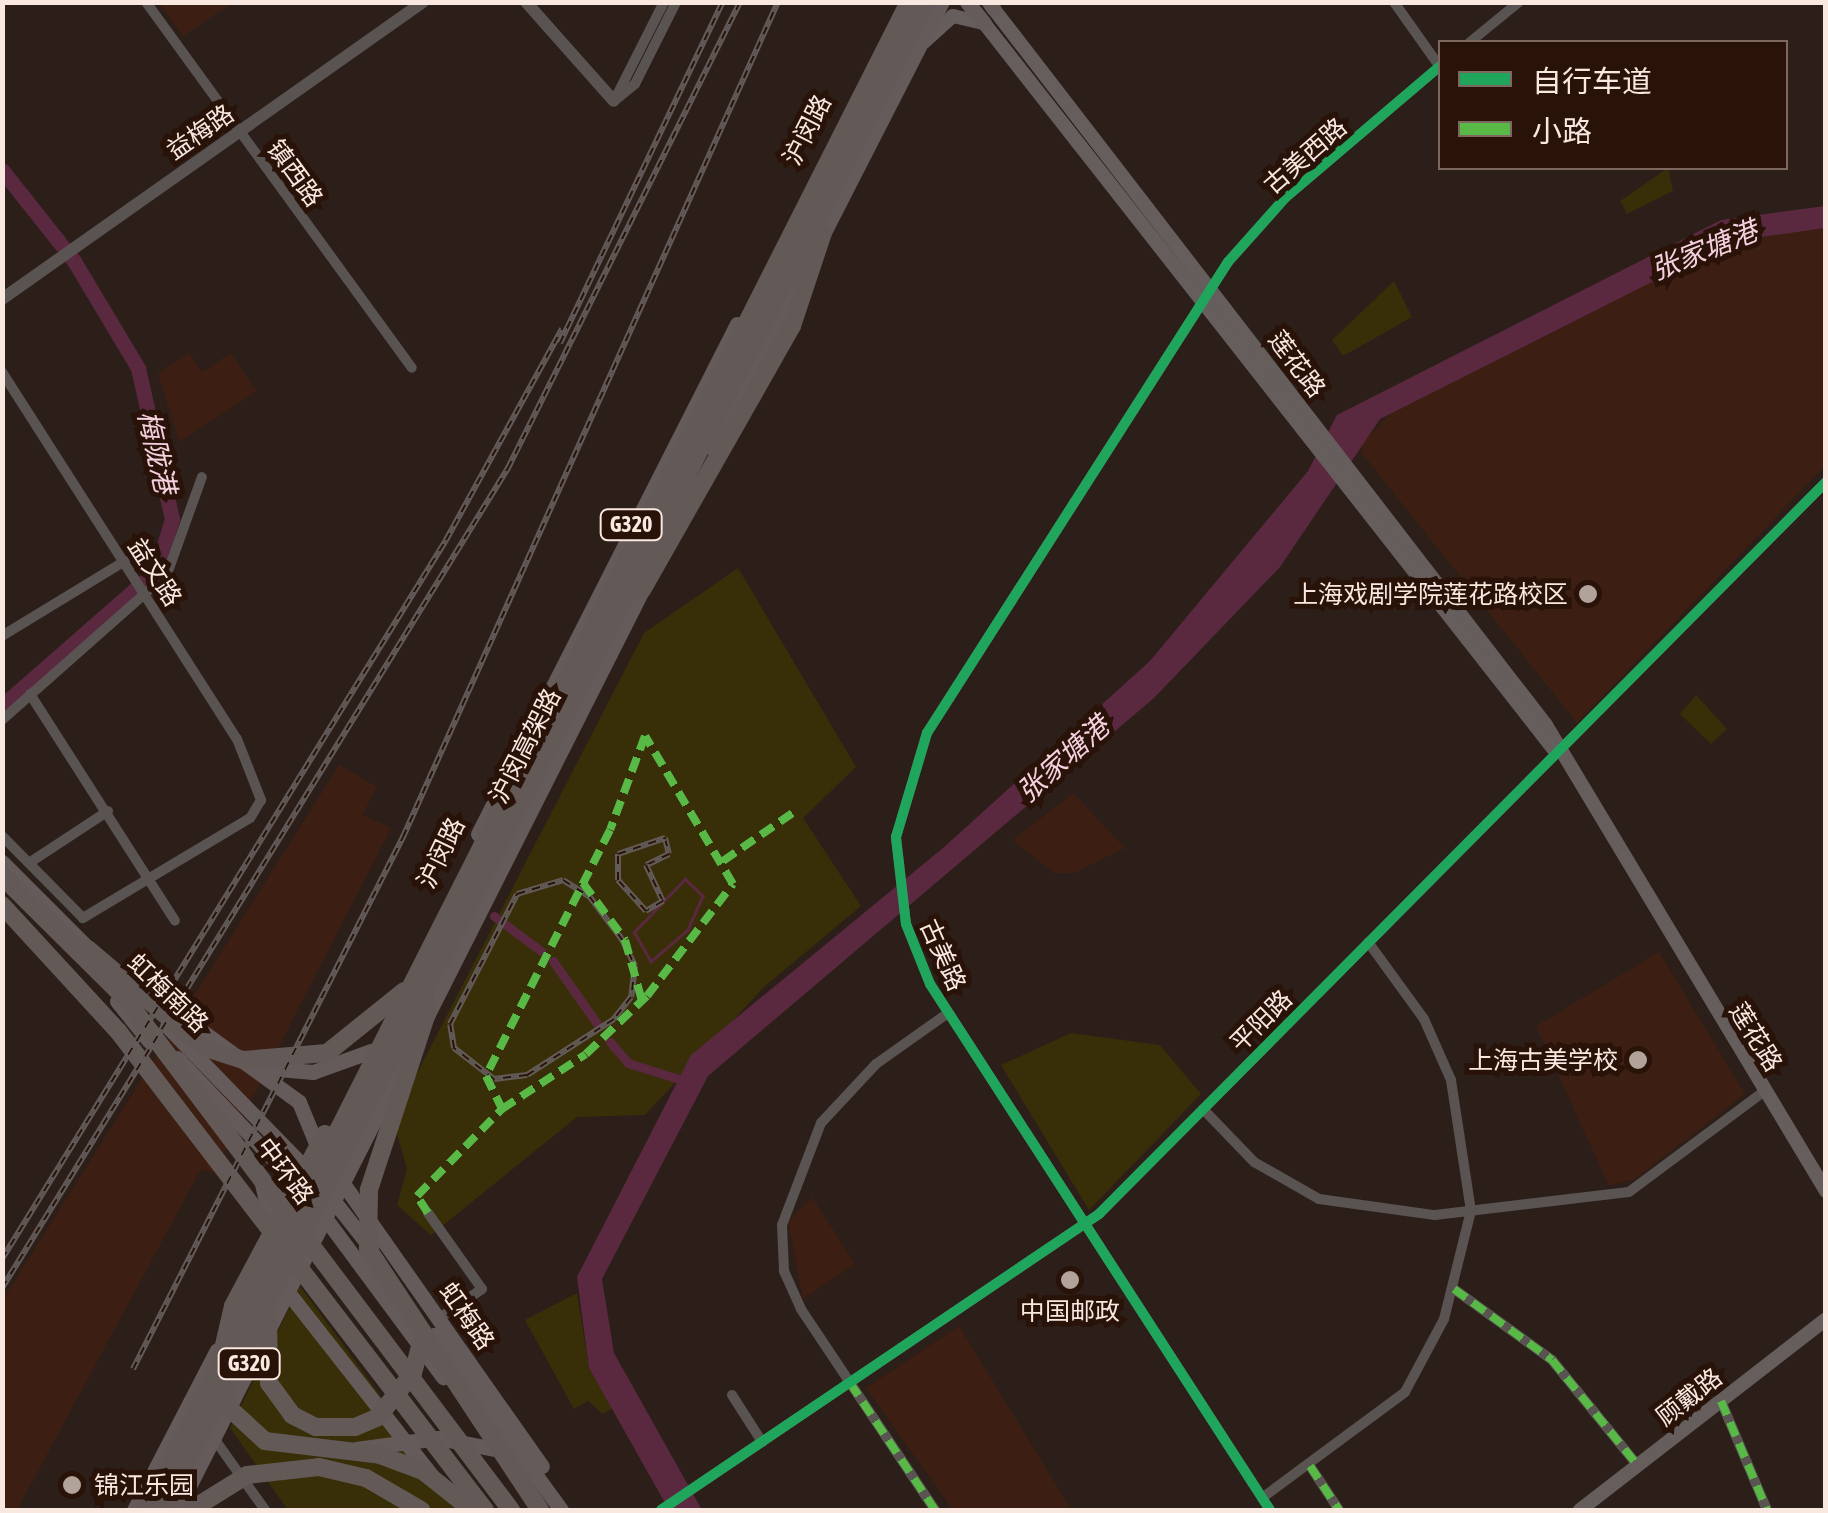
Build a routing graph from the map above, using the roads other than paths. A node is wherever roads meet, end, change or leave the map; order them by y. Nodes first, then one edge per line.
1 (146, 2) edge
2 (423, 2) edge
3 (526, 2) edge
4 (664, 2) edge
5 (676, 2) edge
6 (899, 2) edge
7 (910, 2) edge
8 (927, 2) edge
9 (942, 2) edge
10 (967, 2) edge
11 (1394, 2) edge
12 (1519, 2) edge
13 (991, 5) edge
14 (984, 22) junction
15 (1472, 40) edge
16 (920, 46) junction
17 (1438, 64) edge
18 (1438, 69) edge
19 (614, 101) junction
20 (240, 131) junction
21 (823, 233) junction
22 (1210, 289) junction
23 (2, 298) edge
24 (1200, 303) junction
25 (412, 368) dead end
26 (2, 372) edge
27 (202, 478) dead end
28 (1826, 482) edge
29 (125, 561) junction
30 (147, 595) junction
31 (616, 622) junction
32 (2, 636) edge
33 (30, 694) junction
34 (2, 720) edge
35 (1557, 752) junction
36 (108, 811) junction
37 (2, 836) edge
38 (32, 861) junction
39 (2, 862) edge
40 (503, 867) junction
41 (2, 876) edge
42 (149, 878) junction
43 (2, 886) edge
44 (2, 906) edge
45 (34, 910) junction
46 (175, 921) dead end
47 (1368, 942) junction
48 (443, 943) junction
49 (114, 975) junction
50 (407, 988) junction
51 (117, 1001) junction
52 (948, 1013) junction
53 (371, 1051) junction
54 (238, 1063) junction
55 (1764, 1092) junction
56 (1203, 1109) junction
57 (322, 1150) junction
58 (298, 1159) joint
59 (324, 1180) junction
60 (342, 1183) junction
61 (1826, 1190) edge
62 (1470, 1211) junction
63 (428, 1213) dead end
64 (1085, 1226) junction
65 (264, 1260) junction
66 (1454, 1289) junction
67 (278, 1297) junction
68 (438, 1318) junction
69 (1826, 1320) edge
70 (420, 1346) junction
71 (850, 1383) junction
72 (732, 1396) dead end
73 (1720, 1401) junction
74 (212, 1436) junction
75 (762, 1442) junction
76 (494, 1448) junction
77 (337, 1450) junction
78 (1310, 1466) junction
79 (1638, 1466) junction
80 (1262, 1498) junction
81 (134, 1510) edge
82 (148, 1510) edge
83 (162, 1510) edge
84 (177, 1510) edge
85 (191, 1510) edge
86 (266, 1510) edge
87 (421, 1510) edge
88 (459, 1510) edge
89 (472, 1510) edge
90 (484, 1510) edge
91 (511, 1510) edge
92 (539, 1510) edge
93 (561, 1510) edge
94 (573, 1510) edge
95 (661, 1510) edge
96 (934, 1510) edge
97 (1270, 1510) edge
98 (1339, 1510) edge
99 (1580, 1510) edge
100 (1767, 1510) edge

1 - 20 street, 镇西路
2 - 20 street, 益梅路
3 - 19 street
4 - 19 street
5 - 19 street
6 - 53 main road, 沪闵路 / G320
7 - 48 highway, 沪闵高架路
8 - 31 highway, 沪闵高架路
9 - 16 main road, 沪闵路 / G320
10 - 14 main road
11 - 17 street
12 - 15 street
13 - 22 main road, 莲花路
14 - 16 main road
14 - 24 main road, 莲花路
16 - 21 main road, 沪闵路 / G320
18 - 22 street, 古美西路
20 - 23 street, 益梅路
20 - 25 street, 镇西路
21 - 31 highway
21 - 40 main road, 沪闵路 / G320
22 - 24 street, 古美路
22 - 35 main road, 莲花路
24 - 35 main road, 莲花路
24 - 52 street, 古美路
26 - 29 street, 益文路
27 - 30 street
28 - 35 street, 平阳路
29 - 30 street, 益文路
29 - 32 street
30 - 33 street
30 - 42 street, 益文路
31 - 48 highway, 沪闵高架路
33 - 34 street
33 - 36 street
35 - 47 street, 平阳路
35 - 55 main road, 莲花路
36 - 38 street
36 - 42 street
37 - 38 street
38 - 42 street
39 - 49 main road, 虹梅南路
40 - 48 main road, 沪闵路
40 - 60 main road, 沪闵路 / G320
41 - 45 highway, 中环路
42 - 46 street
43 - 51 main road, 虹梅南路
44 - 90 highway, 中环路
45 - 50 highway
45 - 91 highway, 中环路
47 - 56 street, 平阳路
47 - 62 street
48 - 50 highway
48 - 59 main road, 沪闵路
48 - 67 highway, 沪闵高架路
48 - 82 highway, 沪闵高架路
48 - 92 highway
49 - 54 main road
49 - 58 main road, 虹梅南路
50 - 77 highway
51 - 70 main road, 虹梅南路
51 - 82 main road
52 - 64 street, 古美路
52 - 71 street
53 - 54 main road
53 - 57 main road, 沪闵路 / G320
54 - 59 main road
55 - 61 main road, 莲花路
55 - 62 street
56 - 62 street
56 - 64 street, 平阳路
57 - 60 main road, 虹梅路
57 - 65 main road, 沪闵路 / G320
58 - 93 main road, 虹梅路
59 - 83 main road, 沪闵路
60 - 67 main road, 沪闵路 / G320
60 - 68 main road, 虹梅路
62 - 66 street
63 - 68 street
64 - 71 street, 平阳路
64 - 80 street, 古美路
65 - 67 main road
65 - 81 main road, 沪闵路 / G320
66 - 78 street
66 - 79 street
67 - 70 highway
67 - 74 main road, 沪闵路 / G320
67 - 83 highway, 沪闵高架路
67 - 88 main road
68 - 94 main road, 虹梅路
69 - 73 main road, 顾戴路
70 - 76 main road
71 - 75 street, 平阳路
71 - 96 street
72 - 75 street
73 - 79 main road, 顾戴路
73 - 100 street
74 - 84 main road, 沪闵路 / G320
74 - 86 street
75 - 95 street, 平阳路
76 - 77 main road
76 - 92 main road
77 - 89 highway
78 - 80 street
78 - 98 street
79 - 99 main road, 顾戴路
80 - 97 street, 古美路
85 - 87 highway

